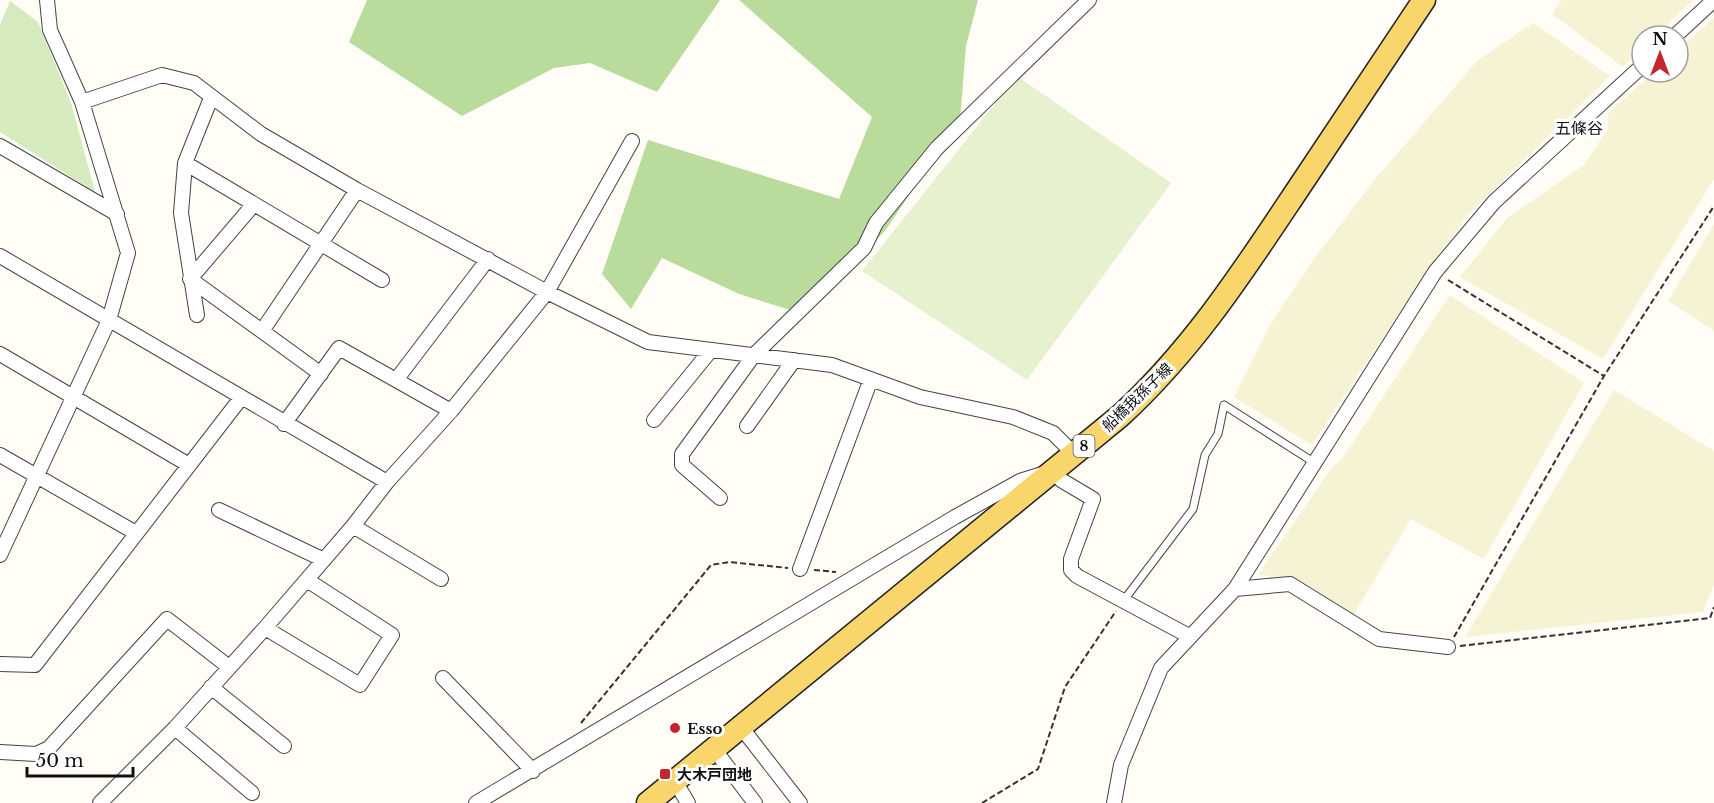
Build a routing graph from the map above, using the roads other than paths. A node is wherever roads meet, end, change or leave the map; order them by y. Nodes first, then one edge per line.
1 (47, 0) edge
2 (1089, 0) edge
3 (1424, 0) edge
4 (1714, 0) edge
5 (1688, 24) edge
6 (1630, 77) edge
7 (212, 98) junction
8 (82, 102) junction
9 (632, 141) dead end
10 (0, 146) edge
11 (185, 163) junction
12 (357, 190) junction
13 (254, 204) junction
14 (117, 214) junction
15 (321, 244) junction
16 (0, 256) edge
17 (488, 260) junction
18 (190, 279) junction
19 (382, 280) dead end
20 (547, 292) junction
21 (197, 315) dead end
22 (110, 320) junction
23 (262, 331) junction
24 (711, 350) junction
25 (0, 354) edge
26 (754, 355) junction
27 (794, 360) junction
28 (321, 374) junction
29 (871, 379) junction
30 (396, 380) junction
31 (74, 397) junction
32 (240, 398) junction
33 (451, 411) junction
34 (654, 420) dead end
35 (284, 424) junction
36 (747, 426) dead end
37 (1074, 454) junction
38 (0, 455) edge
39 (1315, 462) junction
40 (189, 465) junction
41 (1055, 470) junction
42 (37, 475) junction
43 (387, 482) junction
44 (720, 498) dead end
45 (219, 510) dead end
46 (353, 526) junction
47 (136, 533) junction
48 (0, 555) edge
49 (324, 560) junction
50 (800, 569) road end
51 (441, 579) dead end
52 (307, 580) junction
53 (1235, 589) junction
54 (1124, 600) junction
55 (265, 628) junction
56 (1189, 636) junction
57 (1448, 647) road end
58 (0, 664) edge
59 (230, 667) junction
60 (442, 678) dead end
61 (211, 687) junction
62 (741, 727) junction
63 (175, 728) junction
64 (284, 746) dead end
65 (714, 749) junction
66 (0, 752) edge
67 (533, 771) junction
68 (675, 781) junction
69 (252, 793) dead end
70 (100, 803) edge
71 (476, 803) edge
72 (648, 803) edge
73 (688, 803) edge
74 (754, 803) edge
75 (800, 803) edge
76 (1114, 803) edge

1 - 8 street
2 - 26 street
3 - 37 main road, 船橋我孫子線 / 8
4 - 5 street
6 - 39 street
7 - 8 street
7 - 11 street
7 - 12 street
8 - 14 street
9 - 20 street
10 - 14 street
11 - 13 street
11 - 18 street
12 - 15 street
12 - 17 street
13 - 15 street
13 - 18 street
14 - 22 street
15 - 19 street
15 - 23 street
16 - 22 street
17 - 20 street
17 - 30 street
18 - 21 street
18 - 23 street
20 - 24 street
20 - 33 street
22 - 31 street
22 - 32 street
23 - 28 street
24 - 26 street
24 - 34 street
25 - 31 street
26 - 27 street
26 - 44 street
27 - 29 street
27 - 36 street
28 - 30 street
28 - 35 street
29 - 37 street
29 - 50 street
30 - 33 street
31 - 40 street
31 - 42 street
32 - 35 street
32 - 40 street
33 - 43 street
35 - 43 street
37 - 41 main road, 船橋我孫子線 / 8
38 - 42 street
39 - 53 street
39 - 54 lane
40 - 47 street
41 - 54 street
41 - 62 main road, 船橋我孫子線 / 8
41 - 67 street
42 - 47 street
42 - 48 street
43 - 46 street
45 - 49 street
46 - 49 street
46 - 51 street
47 - 58 street
49 - 52 street
52 - 55 street
52 - 55 street
53 - 56 street
53 - 57 street
54 - 56 street
55 - 59 street
56 - 76 street
59 - 61 street
59 - 66 street
60 - 67 street
61 - 63 street
61 - 64 street
62 - 65 main road, 船橋我孫子線 / 8
62 - 75 street
63 - 69 street
63 - 70 street
65 - 68 main road, 船橋我孫子線 / 8
65 - 74 street
67 - 71 street
68 - 72 main road, 船橋我孫子線 / 8
68 - 73 street

